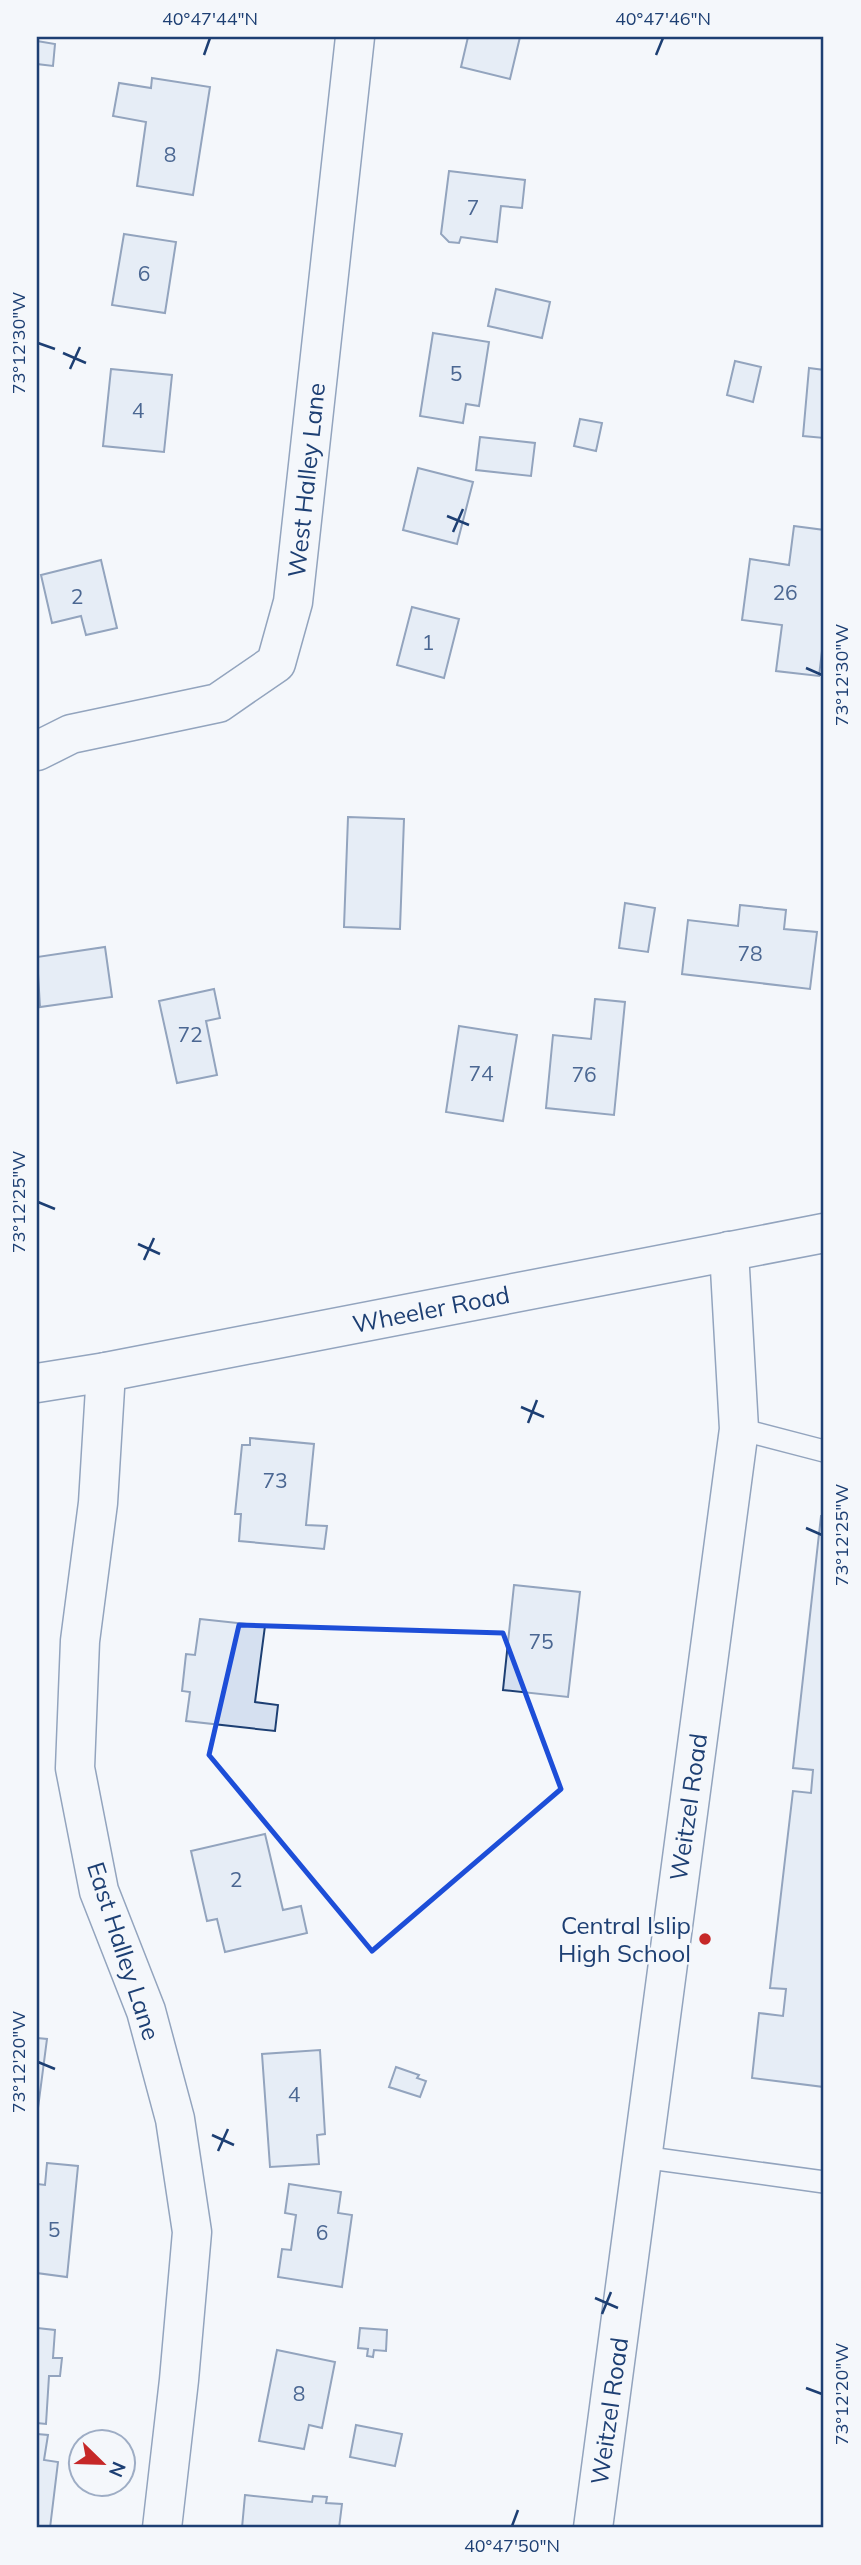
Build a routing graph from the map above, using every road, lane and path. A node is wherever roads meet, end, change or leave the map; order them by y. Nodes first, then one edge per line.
1 (355, 37) edge
2 (37, 751) edge
3 (824, 1233) edge
4 (729, 1251) junction
5 (106, 1372) junction
6 (37, 1383) edge
7 (739, 1429) junction
8 (824, 1451) edge
9 (642, 2157) junction
10 (824, 2182) edge
11 (162, 2528) edge
12 (593, 2528) edge

1 - 2 street, West Halley Lane
3 - 4 street, Wheeler Road
4 - 5 street, Wheeler Road
4 - 7 street, Weitzel Road
5 - 6 street, Wheeler Road
5 - 11 street, East Halley Lane
7 - 8 lane
7 - 9 street, Weitzel Road
9 - 10 lane
9 - 12 street, Weitzel Road

